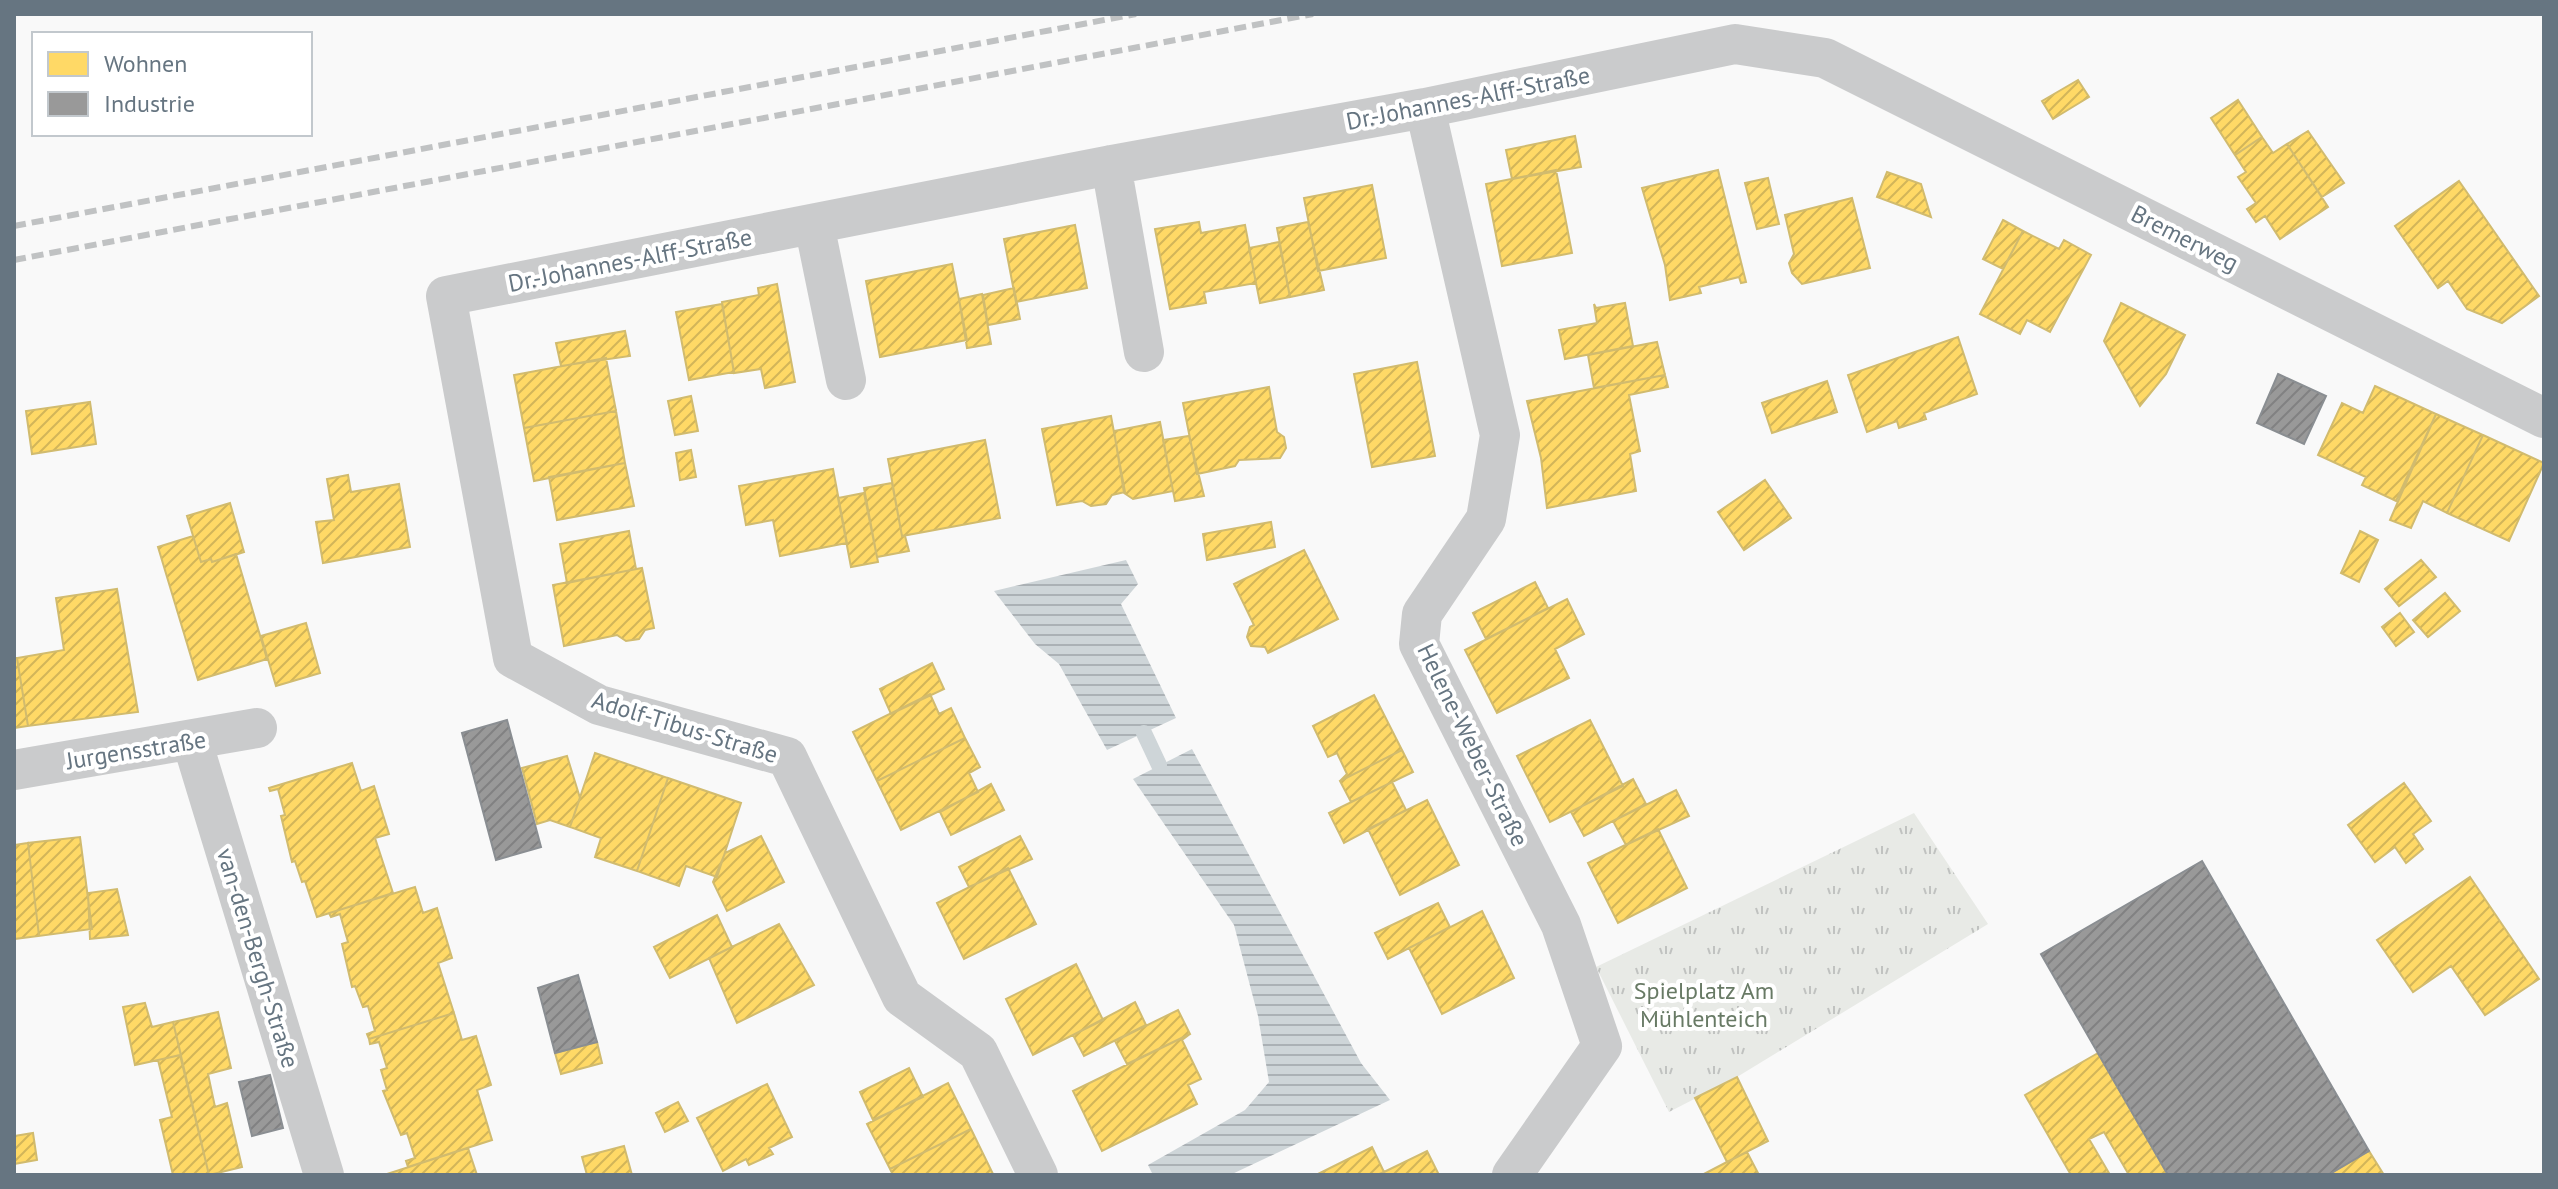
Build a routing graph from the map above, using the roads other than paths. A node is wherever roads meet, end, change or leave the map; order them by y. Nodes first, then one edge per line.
1 (1825, 58) joint
2 (1425, 108) junction
3 (1111, 165) junction
4 (814, 224) junction
5 (446, 296) joint
6 (1144, 352) dead end
7 (846, 380) dead end
8 (2544, 418) edge
9 (257, 728) dead end
10 (192, 741) junction
11 (14, 770) edge
12 (324, 1175) edge
13 (1038, 1175) edge
14 (1512, 1175) edge

1 - 2 street, Dr.-Johannes-Alff-Straße
1 - 8 street, Bremerweg
2 - 3 street, Dr.-Johannes-Alff-Straße
2 - 14 street, Helene-Weber-Straße
3 - 4 street, Dr.-Johannes-Alff-Straße
3 - 6 street
4 - 5 street, Dr.-Johannes-Alff-Straße
4 - 7 street
5 - 13 street, Adolf-Tibus-Straße
9 - 10 street, Jurgensstraße
10 - 11 street, Jurgensstraße
10 - 12 street, van-den-Bergh-Straße

